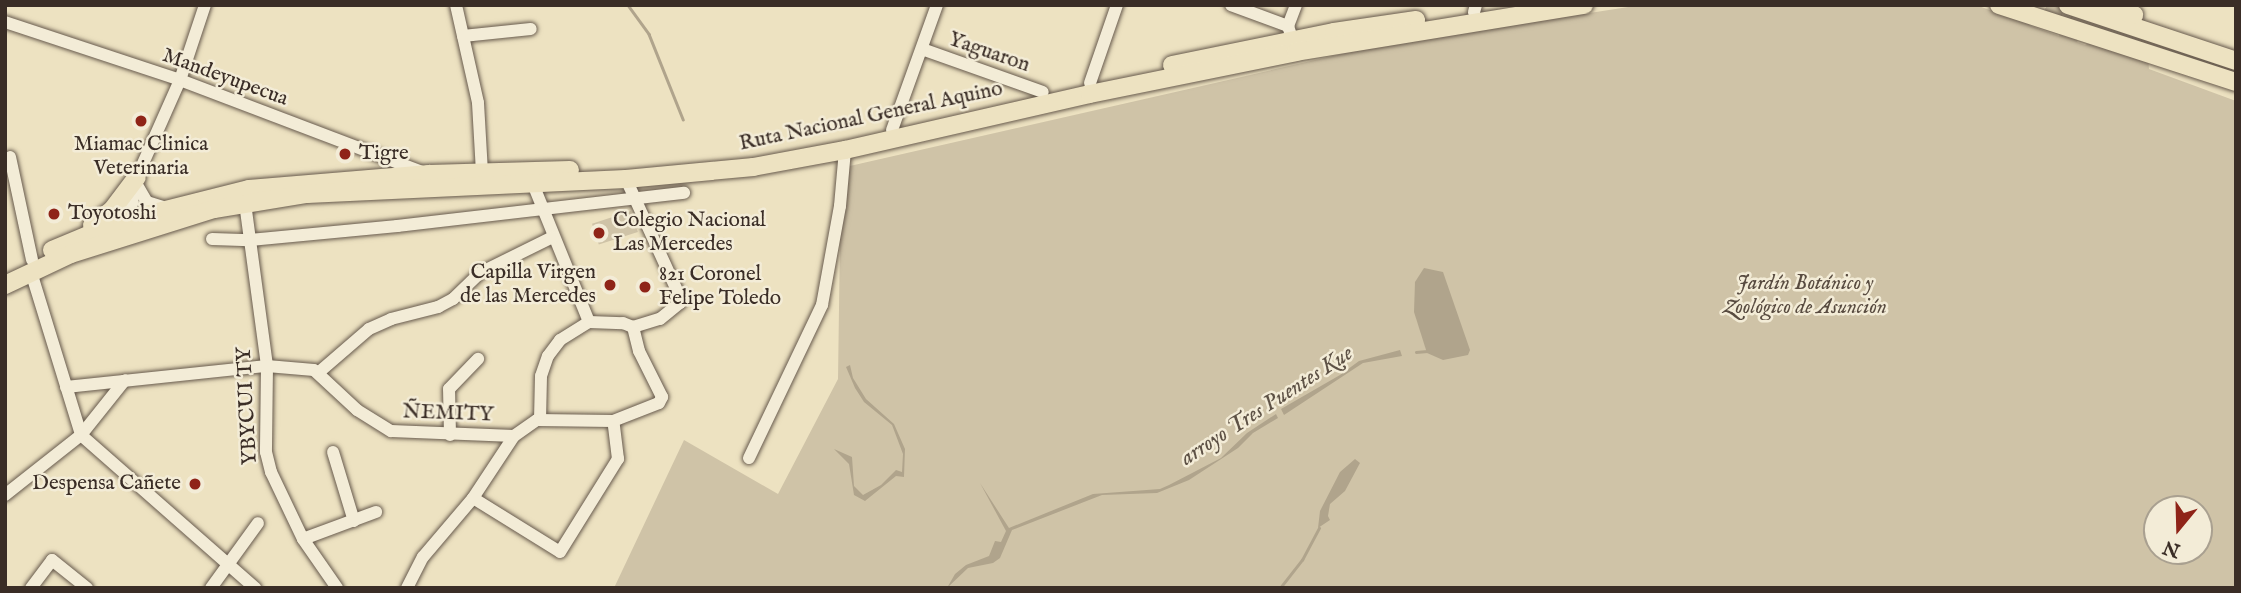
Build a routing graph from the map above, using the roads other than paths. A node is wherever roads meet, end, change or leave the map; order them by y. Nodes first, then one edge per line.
1 (205, 5) edge
2 (457, 5) edge
3 (937, 5) edge
4 (1117, 5) edge
5 (1231, 5) edge
6 (1296, 5) edge
7 (1515, 5) edge
8 (1584, 5) edge
9 (1999, 5) edge
10 (2107, 5) edge
11 (1475, 8) edge
12 (2070, 11) edge
13 (5, 22) edge
14 (531, 29) dead end
15 (463, 36) junction
16 (1292, 39) junction
17 (922, 49) junction
18 (2236, 54) edge
19 (2236, 61) edge
20 (2236, 74) edge
21 (180, 80) junction
22 (2236, 82) edge
23 (1090, 83) junction
24 (1043, 92) junction
25 (892, 130) junction
26 (845, 150) junction
27 (10, 157) dead end
28 (482, 173) junction
29 (429, 174) junction
30 (137, 177) junction
31 (626, 179) junction
32 (533, 184) junction
33 (684, 192) dead end
34 (635, 198) junction
35 (245, 204) junction
36 (170, 209) junction
37 (543, 210) junction
38 (129, 226) junction
39 (553, 237) junction
40 (212, 239) dead end
41 (250, 240) junction
42 (64, 244) junction
43 (32, 266) junction
44 (5, 273) edge
45 (5, 285) edge
46 (589, 322) junction
47 (633, 327) junction
48 (478, 359) dead end
49 (267, 366) junction
50 (318, 373) junction
51 (125, 380) junction
52 (66, 387) junction
53 (540, 420) junction
54 (612, 421) junction
55 (81, 435) junction
56 (450, 435) junction
57 (514, 436) junction
58 (333, 452) dead end
59 (749, 458) dead end
60 (5, 495) edge
61 (473, 498) junction
62 (376, 512) dead end
63 (354, 521) junction
64 (258, 523) dead end
65 (303, 539) junction
66 (228, 566) junction
67 (31, 588) edge
68 (87, 588) edge
69 (211, 588) edge
70 (255, 588) edge
71 (337, 588) edge
72 (407, 588) edge

1 - 21 street
2 - 15 street
3 - 17 street
4 - 23 street
5 - 16 street
6 - 16 street
7 - 11 highway, Ruta Nacional General Aquino
8 - 16 highway, Ruta Nacional General Aquino
9 - 22 highway
10 - 18 highway
11 - 16 highway, Ruta Nacional General Aquino
12 - 19 highway
12 - 20 highway
13 - 21 street, Mandeyupecua
14 - 15 street
15 - 28 street
16 - 23 highway, Ruta Nacional General Aquino
16 - 26 highway, Ruta Nacional General Aquino
17 - 24 street, Yaguaron
17 - 25 street
21 - 29 street, Mandeyupecua
21 - 30 street
23 - 24 highway, Ruta Nacional General Aquino
24 - 25 highway, Ruta Nacional General Aquino
25 - 28 highway, Ruta Nacional General Aquino
26 - 31 highway, Ruta Nacional General Aquino
26 - 59 street
27 - 43 street
28 - 29 highway, Ruta Nacional General Aquino
29 - 36 highway, Ruta Nacional General Aquino
30 - 36 street
30 - 38 highway
30 - 42 highway
31 - 32 highway, Ruta Nacional General Aquino
31 - 34 street
32 - 35 highway, Ruta Nacional General Aquino
32 - 37 street
33 - 34 street
34 - 37 street
34 - 47 street
35 - 38 highway, Ruta Nacional General Aquino
35 - 41 street, YBYCUI TY
36 - 38 highway, Ruta Nacional General Aquino
37 - 39 street
37 - 41 street
38 - 42 highway, Ruta Nacional General Aquino
38 - 43 highway, Ruta Nacional General Aquino
39 - 46 street
39 - 50 street
40 - 41 street
41 - 49 street, YBYCUI TY
42 - 43 highway, Ruta Nacional General Aquino
43 - 44 highway, Ruta Nacional General Aquino
43 - 45 highway, Ruta Nacional General Aquino
43 - 52 street
46 - 47 street
46 - 53 street
47 - 54 street
48 - 56 street
49 - 50 street
49 - 51 street
49 - 65 street, YBYCUI TY
50 - 56 street, ÑEMITY
51 - 52 street
51 - 55 street
52 - 55 street
53 - 54 street
53 - 57 street
54 - 61 street
55 - 60 street
55 - 66 street
56 - 57 street, ÑEMITY
57 - 61 street
58 - 63 street
61 - 72 street
62 - 63 street
63 - 65 street
64 - 66 street
65 - 71 street, YBYCUI TY
66 - 69 street
66 - 70 street
67 - 68 street

